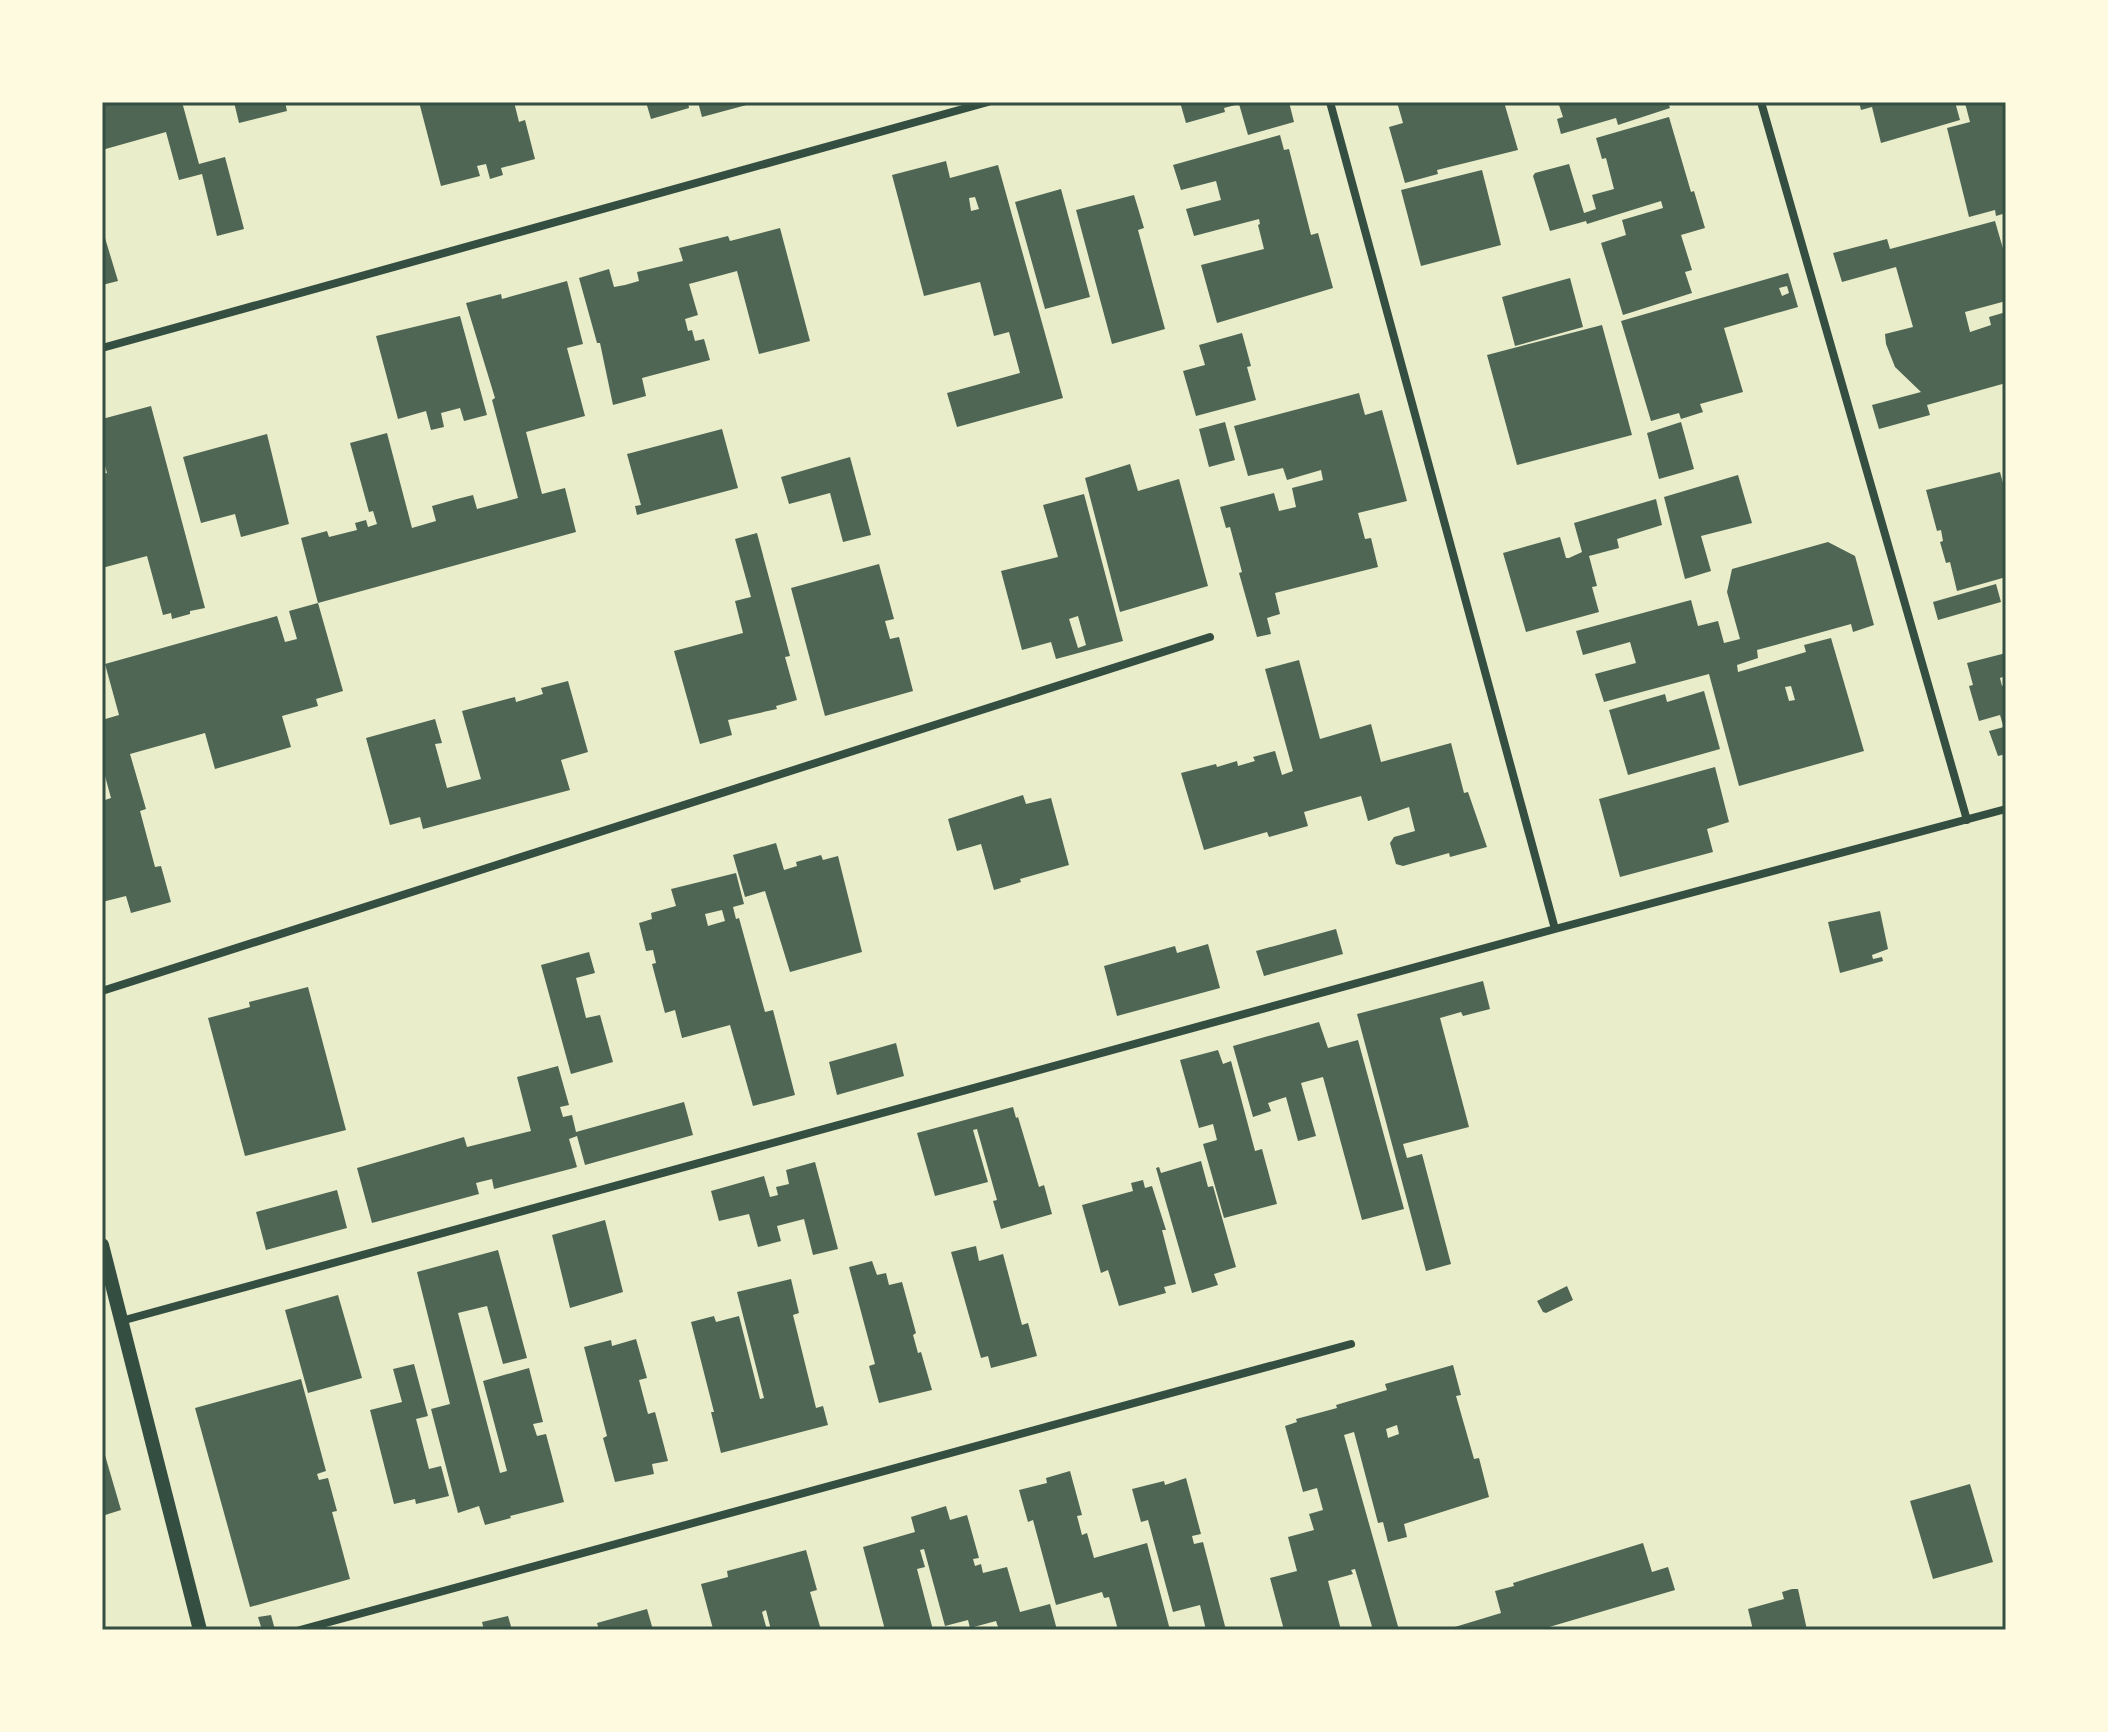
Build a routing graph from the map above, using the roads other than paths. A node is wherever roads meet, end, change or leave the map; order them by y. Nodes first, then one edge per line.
1 (988, 102) edge
2 (1330, 102) edge
3 (1761, 102) edge
4 (102, 348) edge
5 (1210, 637) dead end
6 (2006, 809) edge
7 (1967, 820) junction
8 (1555, 929) junction
9 (102, 991) edge
10 (102, 1245) edge
11 (121, 1321) junction
12 (1351, 1344) dead end
13 (200, 1630) edge
14 (300, 1630) edge

1 - 4 street
2 - 8 street
3 - 7 street
5 - 9 street
6 - 7 street
7 - 8 street
8 - 11 street
10 - 11 street
11 - 13 street
12 - 14 street

